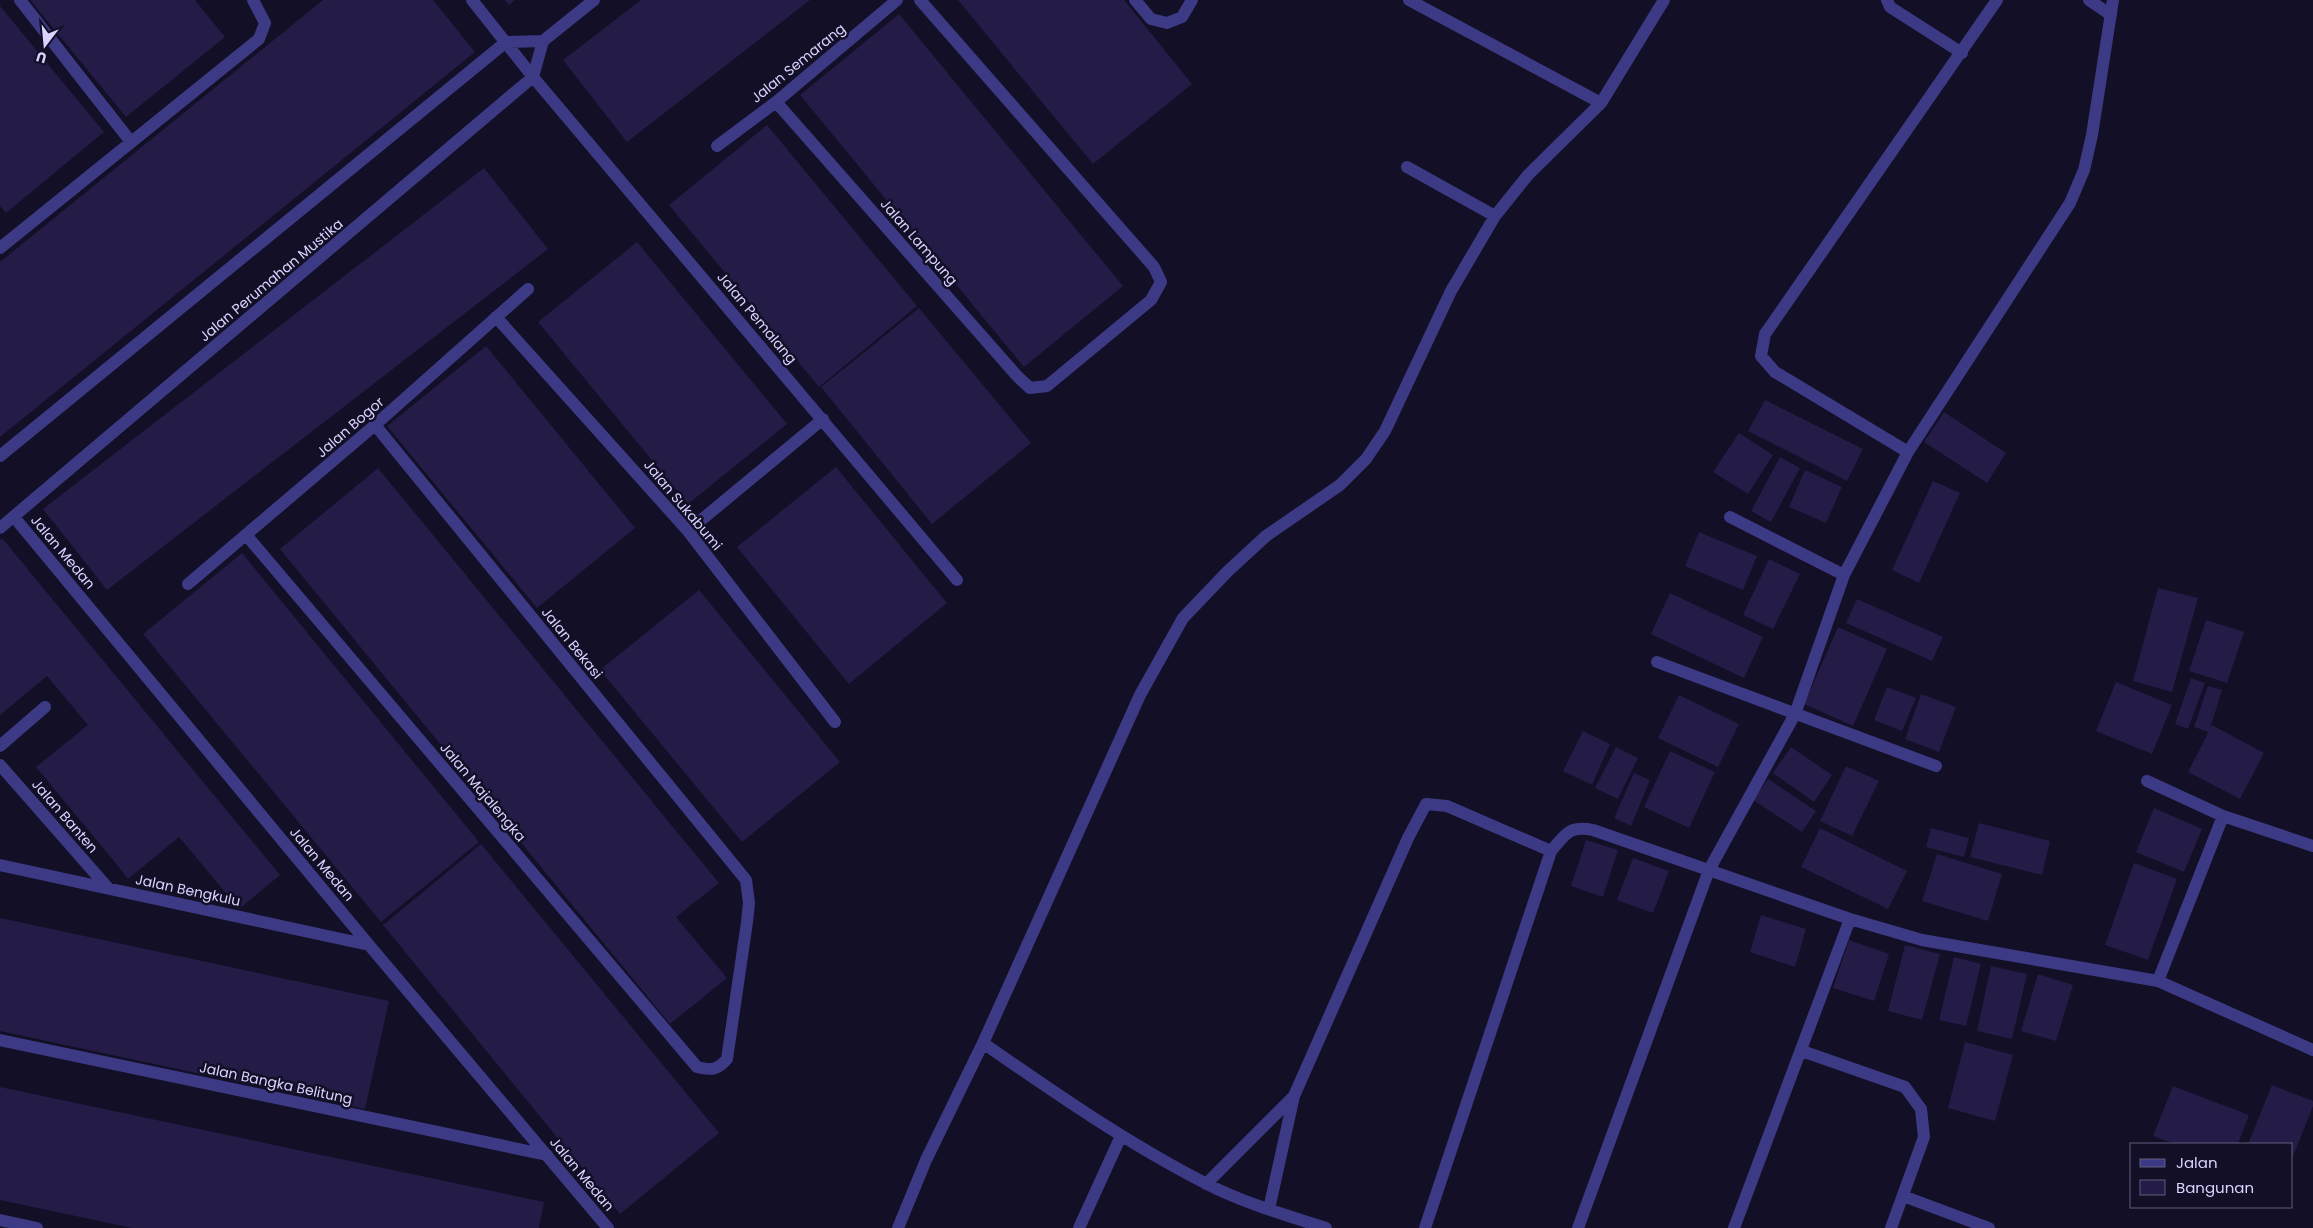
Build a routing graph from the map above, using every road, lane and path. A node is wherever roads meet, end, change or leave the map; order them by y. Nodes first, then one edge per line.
1 (20, 0) edge
2 (253, 0) edge
3 (472, 0) edge
4 (594, 0) edge
5 (897, 0) edge
6 (920, 0) edge
7 (1135, 0) edge
8 (1192, 0) edge
9 (1409, 0) edge
10 (1664, 0) edge
11 (1887, 0) edge
12 (1997, 0) edge
13 (2089, 0) edge
14 (2113, 0) edge
15 (2111, 15) junction
16 (506, 42) junction
17 (543, 42) junction
18 (1962, 53) junction
19 (533, 77) junction
20 (776, 102) junction
21 (1601, 103) junction
22 (131, 142) junction
23 (717, 146) dead end
24 (1407, 166) dead end
25 (1495, 216) junction
26 (1, 245) edge
27 (528, 289) dead end
28 (496, 317) junction
29 (822, 419) junction
30 (375, 425) junction
31 (1908, 452) junction
32 (0, 456) edge
33 (14, 517) junction
34 (1730, 517) dead end
35 (0, 528) edge
36 (688, 531) junction
37 (247, 536) junction
38 (1844, 575) junction
39 (957, 580) dead end
40 (188, 584) dead end
41 (1657, 662) dead end
42 (45, 707) dead end
43 (1795, 714) junction
44 (835, 722) dead end
45 (0, 746) edge
46 (0, 764) edge
47 (1936, 766) dead end
48 (2147, 781) dead end
49 (2223, 816) junction
50 (2313, 846) edge
51 (1551, 851) junction
52 (0, 865) edge
53 (1709, 870) junction
54 (108, 888) junction
55 (1850, 919) junction
56 (369, 945) junction
57 (2158, 981) junction
58 (0, 1040) edge
59 (983, 1043) junction
60 (2313, 1050) edge
61 (1802, 1051) junction
62 (696, 1067) joint
63 (1294, 1096) junction
64 (1122, 1136) junction
65 (547, 1155) junction
66 (1206, 1184) junction
67 (1903, 1196) junction
68 (1269, 1209) junction
69 (0, 1220) edge
70 (37, 1228) edge
71 (608, 1228) edge
72 (898, 1228) edge
73 (1079, 1228) edge
74 (1326, 1228) edge
75 (1425, 1228) edge
76 (1578, 1228) edge
77 (1734, 1228) edge
78 (1891, 1228) edge
79 (1989, 1228) edge

1 - 22 street
2 - 22 street
3 - 16 street, Jalan Pemalang
4 - 17 street
5 - 20 street, Jalan Semarang
6 - 20 street, Jalan Lampung
7 - 8 street
9 - 21 street
10 - 21 street
11 - 18 street
12 - 18 street
13 - 15 street
14 - 15 street
15 - 31 street
16 - 17 street
16 - 19 street, Jalan Pemalang
16 - 32 street
17 - 19 street
18 - 31 street
19 - 29 street, Jalan Pemalang
19 - 33 street, Jalan Perumahan Mustika
20 - 23 street, Jalan Semarang
21 - 25 street
22 - 26 street
24 - 25 street
25 - 59 street
27 - 28 street, Jalan Bogor
28 - 30 street, Jalan Bogor
28 - 36 street, Jalan Sukabumi
29 - 36 street
29 - 39 street, Jalan Pemalang
30 - 37 street, Jalan Bogor
30 - 62 street, Jalan Bekasi
31 - 38 street
33 - 35 street, Jalan Perumahan Mustika
33 - 56 street, Jalan Medan
34 - 38 street
36 - 44 street, Jalan Sukabumi
37 - 40 street, Jalan Bogor
37 - 62 street, Jalan Majalengka
38 - 43 street
41 - 43 street
42 - 45 street
43 - 47 street
43 - 53 street
46 - 54 street, Jalan Banten
48 - 49 street
49 - 50 street
49 - 57 street
51 - 53 street
51 - 63 street
51 - 75 street
52 - 54 street, Jalan Bengkulu
53 - 55 street
53 - 76 street
54 - 56 street, Jalan Bengkulu
55 - 57 street
55 - 61 street
56 - 65 street, Jalan Medan
57 - 60 street
58 - 65 street, Jalan Bangka Belitung
59 - 64 street
59 - 72 street
61 - 67 street
61 - 77 street
63 - 66 street
63 - 68 street
64 - 66 street
64 - 73 street
65 - 71 street, Jalan Medan
66 - 68 street
67 - 78 street
67 - 79 street
68 - 74 street
69 - 70 street

